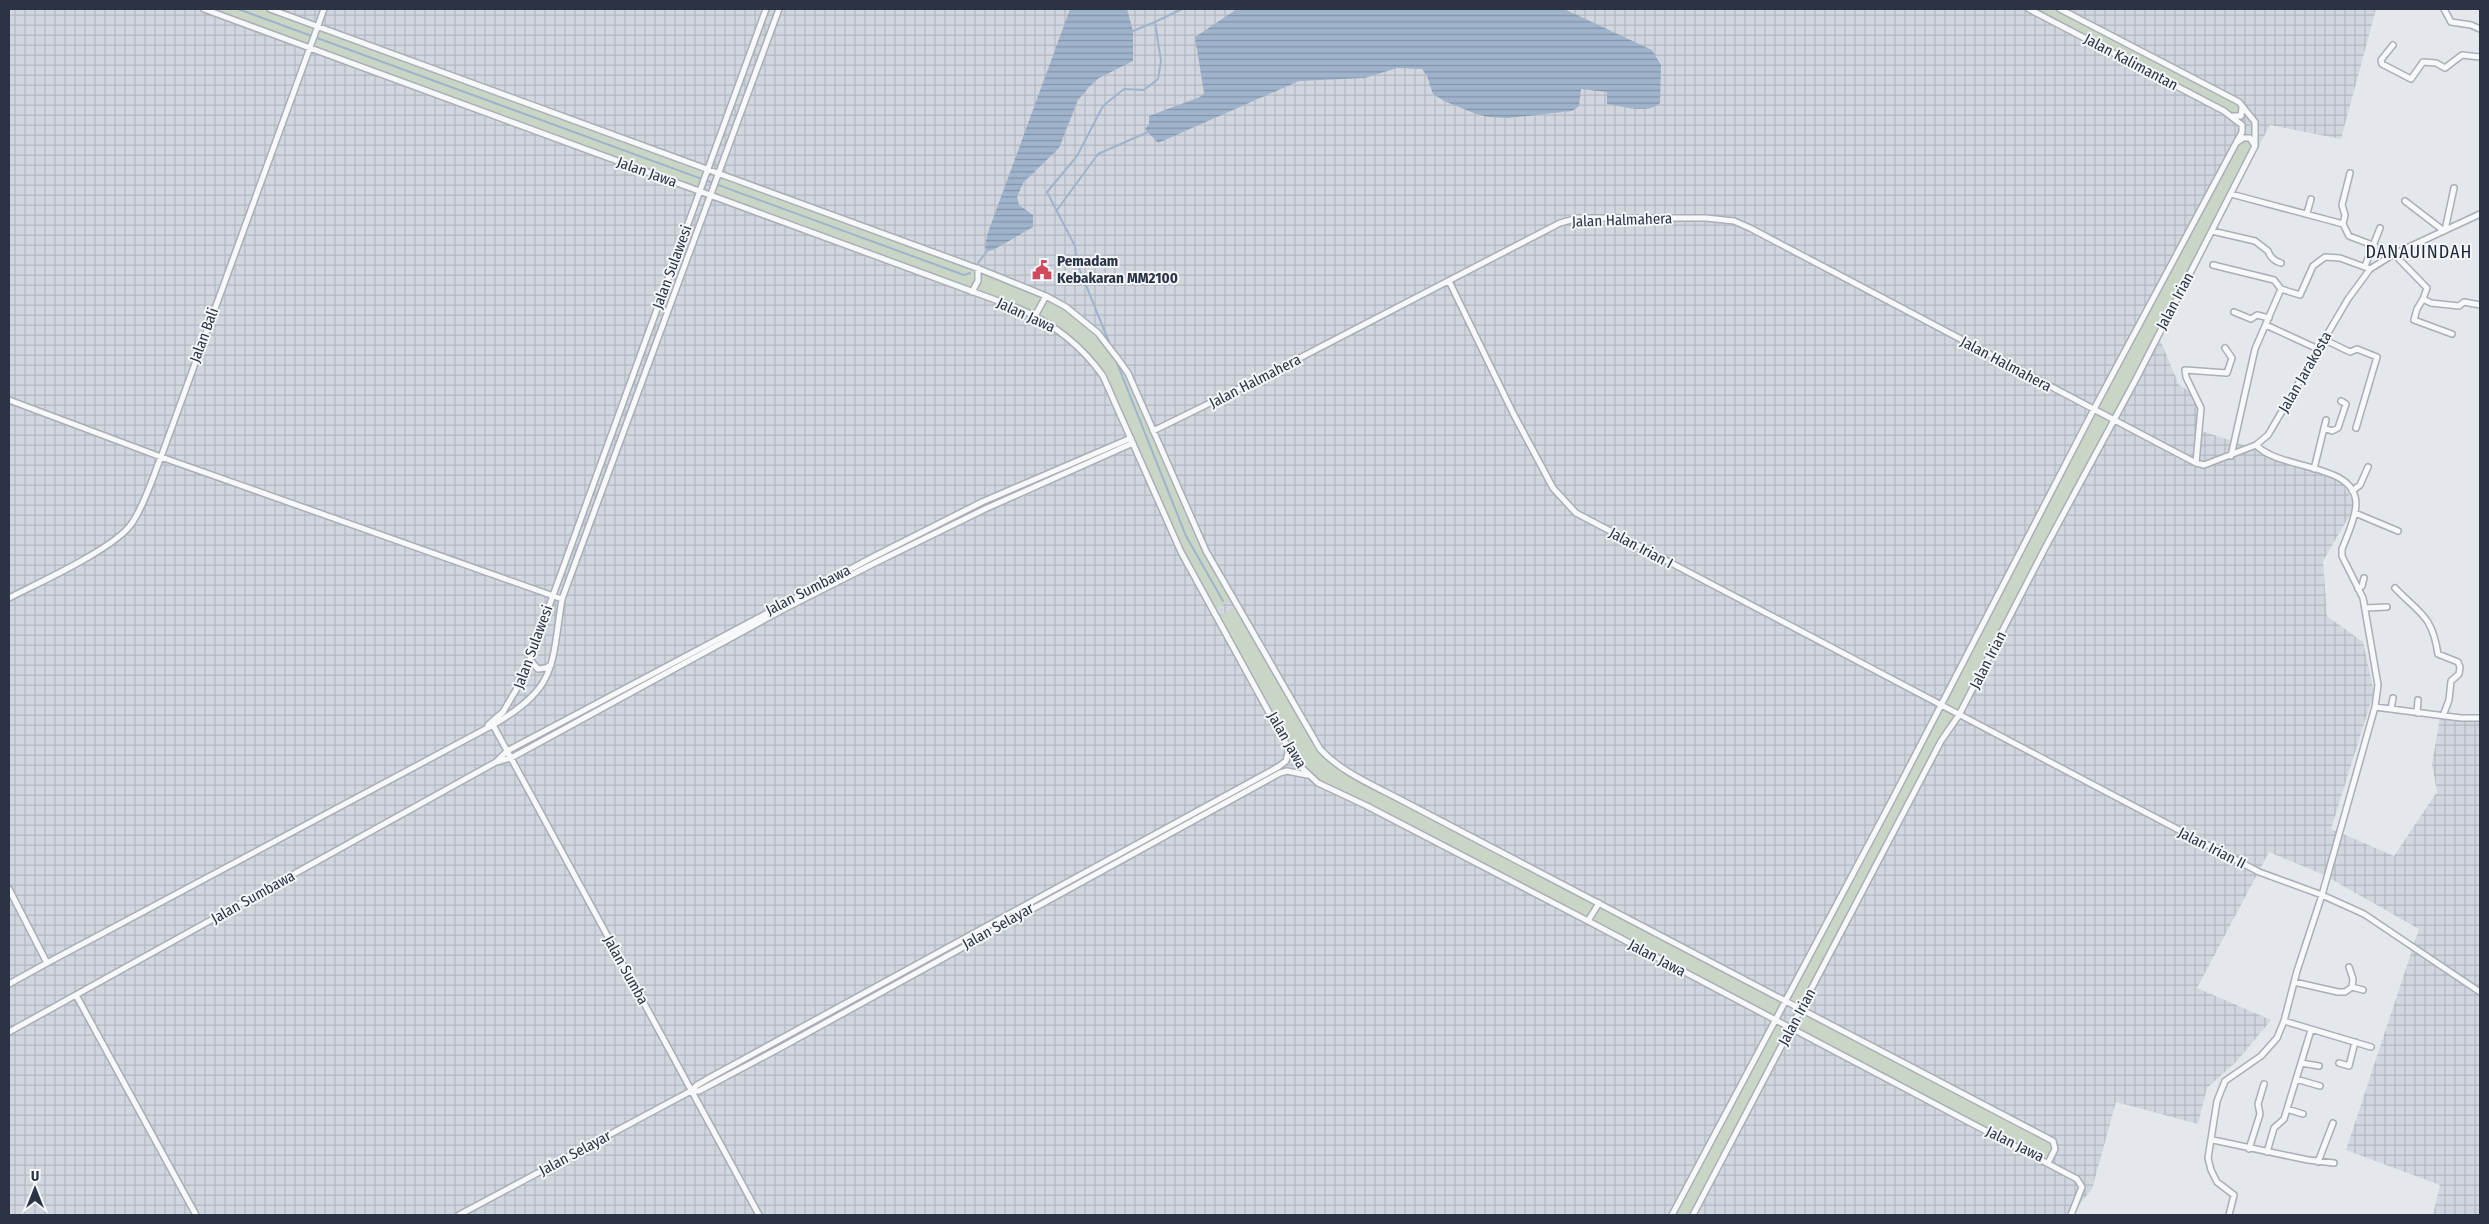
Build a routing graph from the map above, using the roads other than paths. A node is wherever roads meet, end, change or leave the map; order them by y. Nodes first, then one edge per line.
1 (204, 9) edge
2 (270, 9) edge
3 (324, 9) edge
4 (766, 9) edge
5 (779, 9) edge
6 (2029, 9) edge
7 (2060, 9) edge
8 (2444, 9) edge
9 (317, 29) junction
10 (2480, 29) edge
11 (2393, 45) dead end
12 (311, 46) junction
13 (2480, 57) edge
14 (2239, 102) junction
15 (2233, 116) junction
16 (2239, 141) junction
17 (2255, 146) junction
18 (707, 171) junction
19 (2350, 173) dead end
20 (718, 175) junction
21 (2454, 188) dead end
22 (700, 189) junction
23 (711, 193) junction
24 (2231, 194) junction
25 (2311, 199) dead end
26 (2405, 201) dead end
27 (2307, 213) junction
28 (2480, 214) edge
29 (2343, 224) junction
30 (2380, 228) dead end
31 (2444, 230) junction
32 (2212, 231) junction
33 (2375, 246) junction
34 (2394, 254) junction
35 (2281, 263) dead end
36 (2213, 265) dead end
37 (2368, 267) junction
38 (978, 268) junction
39 (1449, 281) junction
40 (2281, 289) junction
41 (972, 292) junction
42 (1046, 296) junction
43 (2423, 299) junction
44 (2480, 305) edge
45 (2234, 312) dead end
46 (1035, 316) junction
47 (2268, 318) junction
48 (2266, 325) junction
49 (2452, 334) dead end
50 (2323, 340) junction
51 (2225, 348) dead end
52 (2318, 349) junction
53 (9, 400) edge
54 (2341, 401) dead end
55 (2093, 411) junction
56 (2326, 420) dead end
57 (2114, 421) junction
58 (2324, 428) junction
59 (2356, 428) dead end
60 (1153, 431) junction
61 (1132, 441) junction
62 (2256, 445) junction
63 (160, 456) junction
64 (2230, 456) junction
65 (2196, 463) junction
66 (2368, 467) dead end
67 (2314, 469) junction
68 (2352, 492) junction
69 (2354, 513) junction
70 (2398, 531) dead end
71 (2364, 578) dead end
72 (2358, 588) junction
73 (2395, 588) dead end
74 (552, 596) junction
75 (9, 598) edge
76 (562, 600) junction
77 (2387, 607) dead end
78 (780, 608) junction
79 (2365, 608) junction
80 (754, 618) junction
81 (757, 624) junction
82 (530, 660) junction
83 (552, 665) junction
84 (2393, 698) dead end
85 (2418, 700) dead end
86 (1941, 705) junction
87 (2375, 706) junction
88 (2391, 709) junction
89 (2417, 713) junction
90 (1959, 715) junction
91 (2443, 716) junction
92 (2480, 718) edge
93 (493, 725) junction
94 (483, 728) junction
95 (1289, 748) junction
96 (506, 751) junction
97 (511, 758) junction
98 (496, 762) junction
99 (1308, 775) junction
100 (1260, 781) junction
101 (9, 889) edge
102 (2322, 895) junction
103 (1599, 903) junction
104 (1588, 921) junction
105 (47, 963) junction
106 (2348, 967) dead end
107 (2294, 982) junction
108 (9, 984) edge
109 (2352, 986) junction
110 (2363, 990) dead end
111 (2480, 992) edge
112 (76, 995) junction
113 (1786, 1002) junction
114 (1800, 1010) junction
115 (1776, 1020) junction
116 (2284, 1022) junction
117 (1791, 1028) junction
118 (2311, 1030) junction
119 (9, 1032) edge
120 (2355, 1042) junction
121 (2371, 1047) dead end
122 (2301, 1063) junction
123 (2339, 1063) dead end
124 (2320, 1066) dead end
125 (2296, 1079) junction
126 (2264, 1084) dead end
127 (2320, 1086) dead end
128 (691, 1091) junction
129 (2287, 1110) junction
130 (2303, 1114) dead end
131 (2333, 1123) dead end
132 (2212, 1140) junction
133 (2249, 1149) junction
134 (2266, 1152) junction
135 (2318, 1162) junction
136 (2048, 1163) junction
137 (2334, 1164) dead end
138 (196, 1215) edge
139 (459, 1215) edge
140 (759, 1215) edge
141 (1672, 1215) edge
142 (1693, 1215) edge
143 (2071, 1215) edge
144 (2229, 1215) edge

1 - 12 street, Jalan Jawa
2 - 9 street, Jalan Jawa
3 - 9 street, Jalan Bali
4 - 18 street, Jalan Sulawesi
5 - 20 street, Jalan Sulawesi
6 - 15 street, Jalan Kalimantan
7 - 14 street, Jalan Kalimantan
8 - 10 street
9 - 12 street, Jalan Bali
9 - 18 street, Jalan Jawa
11 - 13 street
12 - 22 street, Jalan Jawa
12 - 63 street, Jalan Bali
14 - 15 street
14 - 17 street, Jalan Irian
15 - 16 street
16 - 17 street
16 - 55 street, Jalan Irian
17 - 24 street, Jalan Irian
18 - 20 street, Jalan Jawa
18 - 22 street, Jalan Sulawesi
19 - 29 street
20 - 23 street, Jalan Sulawesi
20 - 38 street, Jalan Jawa
21 - 31 street
22 - 23 street, Jalan Jawa
22 - 74 street, Jalan Sulawesi
23 - 41 street, Jalan Jawa
23 - 76 street, Jalan Sulawesi
24 - 27 street
24 - 32 street, Jalan Irian
25 - 27 street
26 - 31 street
27 - 29 street
28 - 31 street, Jalan Jarakosta
29 - 33 street
30 - 33 street
31 - 34 street, Jalan Jarakosta
32 - 35 street
32 - 57 street, Jalan Irian
33 - 37 street
34 - 37 street, Jalan Jarakosta
34 - 43 street
36 - 40 street
37 - 40 street
37 - 50 street, Jalan Jarakosta
38 - 41 street
38 - 42 street, Jalan Jawa
39 - 55 street, Jalan Halmahera
39 - 60 street, Jalan Halmahera
39 - 86 street, Jalan Irian I
40 - 47 street
41 - 46 street, Jalan Jawa
42 - 46 street
42 - 60 street, Jalan Jawa
43 - 44 street
43 - 49 street
45 - 47 street
46 - 61 street, Jalan Jawa
47 - 48 street
48 - 52 street
48 - 64 street
50 - 52 street, Jalan Jarakosta
50 - 59 street
51 - 65 street
52 - 62 street, Jalan Jarakosta
53 - 63 street
54 - 58 street
55 - 57 street, Jalan Halmahera
55 - 86 street, Jalan Irian
56 - 58 street
57 - 65 street
57 - 90 street, Jalan Irian
58 - 67 street
60 - 103 street, Jalan Jawa
61 - 78 street, Jalan Sumbawa
61 - 95 street, Jalan Jawa
62 - 64 street, Jalan Jarakosta
62 - 67 street
63 - 74 street
63 - 75 street, Jalan Bali
64 - 65 street, Jalan Jarakosta
66 - 68 street
67 - 68 street
68 - 69 street
69 - 70 street
69 - 72 street
71 - 72 street
72 - 79 street
73 - 91 street
74 - 76 street
74 - 82 street, Jalan Sulawesi
76 - 83 street, Jalan Sulawesi
77 - 79 street
78 - 80 street, Jalan Sumbawa
78 - 81 street, Jalan Sumbawa
79 - 87 street
80 - 81 street
80 - 96 street, Jalan Sumbawa
81 - 97 street, Jalan Sumbawa
82 - 83 street
82 - 94 street, Jalan Sulawesi
83 - 93 street, Jalan Sulawesi
84 - 88 street
85 - 89 street
86 - 90 street, Jalan Irian II
86 - 113 street, Jalan Irian
87 - 88 street
87 - 102 street
88 - 89 street
89 - 91 street
90 - 102 street, Jalan Irian II
90 - 114 street, Jalan Irian
91 - 92 street
93 - 94 street, Jalan Sulawesi
93 - 96 street, Jalan Sumba
94 - 105 street
95 - 99 street, Jalan Jawa
95 - 100 street, Jalan Selayar
96 - 97 street, Jalan Sumba
96 - 98 street, Jalan Sumbawa
97 - 98 street, Jalan Sumbawa
97 - 128 street, Jalan Sumba
98 - 112 street, Jalan Sumbawa
99 - 100 street, Jalan Selayar
99 - 104 street, Jalan Jawa
100 - 128 street, Jalan Selayar
101 - 105 street
102 - 107 street
102 - 111 street, Jalan Irian II
103 - 104 street
103 - 113 street, Jalan Jawa
104 - 115 street, Jalan Jawa
105 - 108 street
106 - 109 street
107 - 109 street
107 - 116 street
109 - 110 street
112 - 119 street, Jalan Sumbawa
112 - 138 street
113 - 114 street, Jalan Jawa
113 - 115 street, Jalan Irian
114 - 117 street, Jalan Irian
114 - 136 street, Jalan Jawa
115 - 117 street, Jalan Jawa
115 - 141 street, Jalan Irian
116 - 118 street
116 - 132 street
117 - 136 street, Jalan Jawa
117 - 142 street, Jalan Irian
118 - 120 street
118 - 122 street
120 - 121 street
120 - 123 street
122 - 124 street
122 - 125 street
125 - 127 street
125 - 129 street
126 - 133 street
128 - 139 street, Jalan Selayar
128 - 140 street, Jalan Sumba
129 - 130 street
129 - 134 street
131 - 135 street
132 - 133 street
132 - 144 street
133 - 134 street
134 - 135 street
135 - 137 street
136 - 143 street

